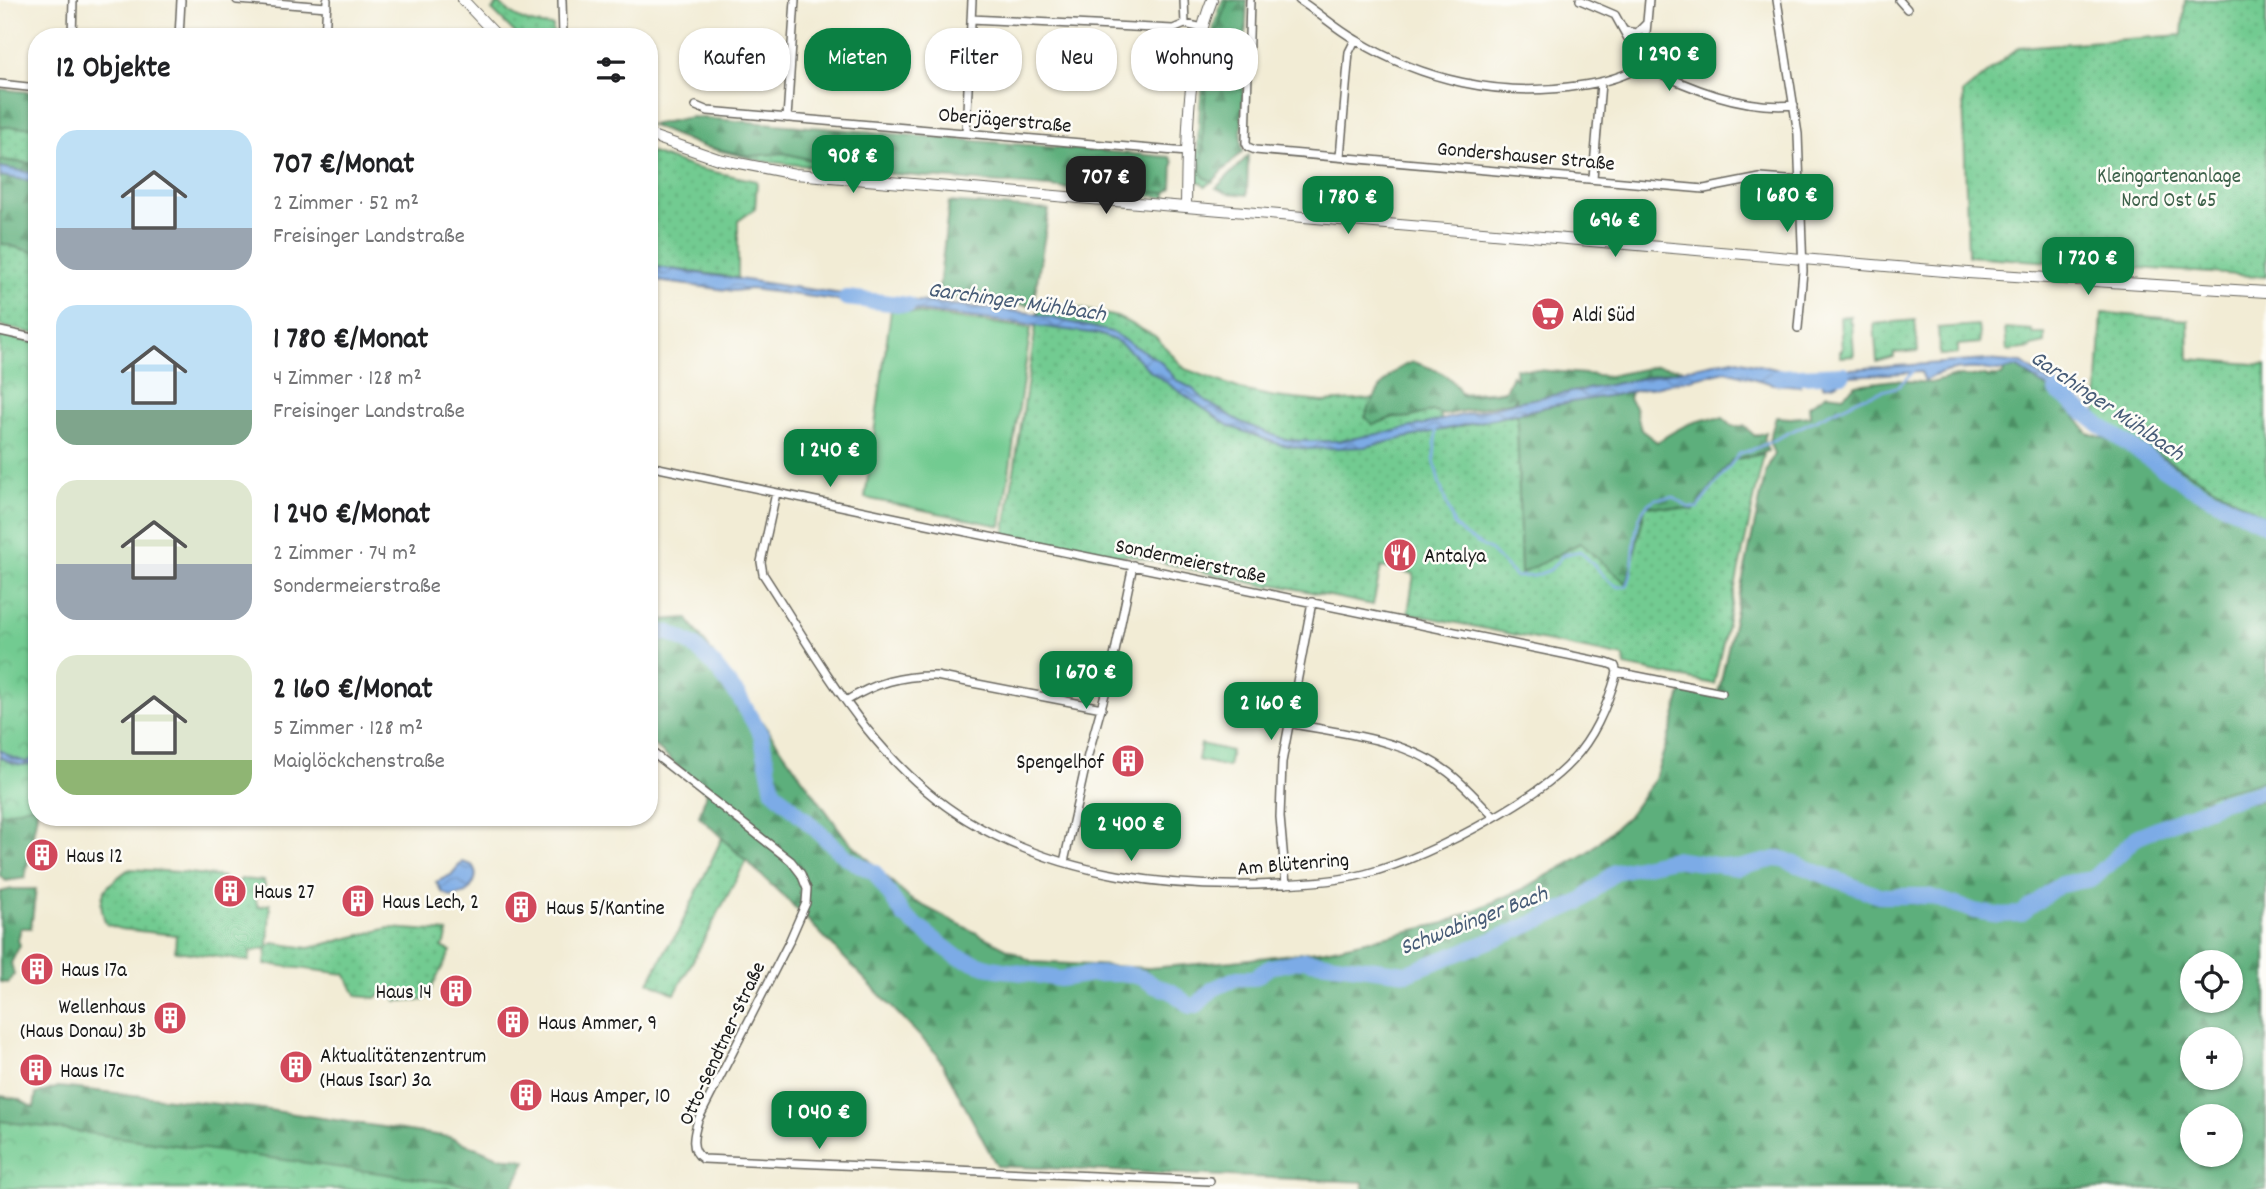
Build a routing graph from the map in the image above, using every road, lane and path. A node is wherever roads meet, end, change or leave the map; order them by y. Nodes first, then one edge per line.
1 (73, 0) edge
2 (181, 0) edge
3 (237, 0) edge
4 (463, 0) edge
5 (562, 0) edge
6 (795, 0) edge
7 (972, 0) edge
8 (1184, 0) edge
9 (1212, 0) edge
10 (1251, 0) edge
11 (1299, 0) edge
12 (1580, 0) edge
13 (1649, 0) edge
14 (1777, 0) edge
15 (1899, 0) edge
16 (327, 4) edge
17 (1907, 9) dead end
18 (971, 19) junction
19 (1647, 23) junction
20 (1185, 24) junction
21 (72, 28) edge
22 (179, 28) edge
23 (326, 28) edge
24 (489, 28) edge
25 (562, 28) edge
26 (1203, 28) joint
27 (1623, 30) junction
28 (1355, 40) junction
29 (1644, 55) junction
30 (1643, 65) junction
31 (1601, 83) junction
32 (0, 84) edge
33 (28, 87) edge
34 (1190, 91) edge
35 (1794, 105) junction
36 (696, 106) dead end
37 (787, 118) junction
38 (966, 133) junction
39 (658, 138) edge
40 (1187, 152) junction
41 (1340, 157) junction
42 (1593, 178) junction
43 (1801, 181) junction
44 (1186, 206) junction
45 (1803, 259) junction
46 (2266, 292) edge
47 (1798, 328) dead end
48 (0, 331) edge
49 (28, 336) edge
50 (658, 468) edge
51 (776, 493) junction
52 (1133, 565) junction
53 (1312, 602) junction
54 (1617, 672) junction
55 (1722, 693) dead end
56 (846, 701) junction
57 (1102, 708) junction
58 (1289, 723) junction
59 (658, 757) edge
60 (1494, 817) junction
61 (1064, 862) junction
62 (1286, 884) junction
63 (1210, 1181) dead end

1 - 21 street
2 - 22 street
3 - 16 street
4 - 24 main road
5 - 25 street
6 - 37 street
7 - 18 street
8 - 20 street
9 - 26 main road
10 - 41 street, Gondershauser Straße
11 - 28 street
12 - 27 street
13 - 19 street
14 - 35 street
15 - 17 street
16 - 23 street
18 - 20 street
18 - 38 street
19 - 27 street
19 - 29 street
20 - 26 street
27 - 29 street
28 - 31 street
28 - 41 street
29 - 30 street
30 - 31 street
30 - 35 street
31 - 42 street
32 - 33 street
34 - 40 main road
35 - 43 street
36 - 37 street, Oberjägerstraße
37 - 38 street, Oberjägerstraße
38 - 40 street, Oberjägerstraße
39 - 44 main road
40 - 44 main road
41 - 42 street, Gondershauser Straße
42 - 43 street, Gondershauser Straße
43 - 45 street
44 - 45 main road
45 - 46 main road
45 - 47 street
48 - 49 street
50 - 51 street, Sondermeierstraße
51 - 52 street, Sondermeierstraße
51 - 56 street, Am Blütenring
52 - 53 street, Sondermeierstraße
52 - 57 street
53 - 54 street, Sondermeierstraße
53 - 58 street
54 - 55 street, Sondermeierstraße
54 - 60 street, Am Blütenring
56 - 57 street
56 - 61 street, Am Blütenring
57 - 61 street
58 - 60 street
58 - 62 street
59 - 63 street, Otto-Sendtner-Straße
60 - 62 street, Am Blütenring
61 - 62 street, Am Blütenring

